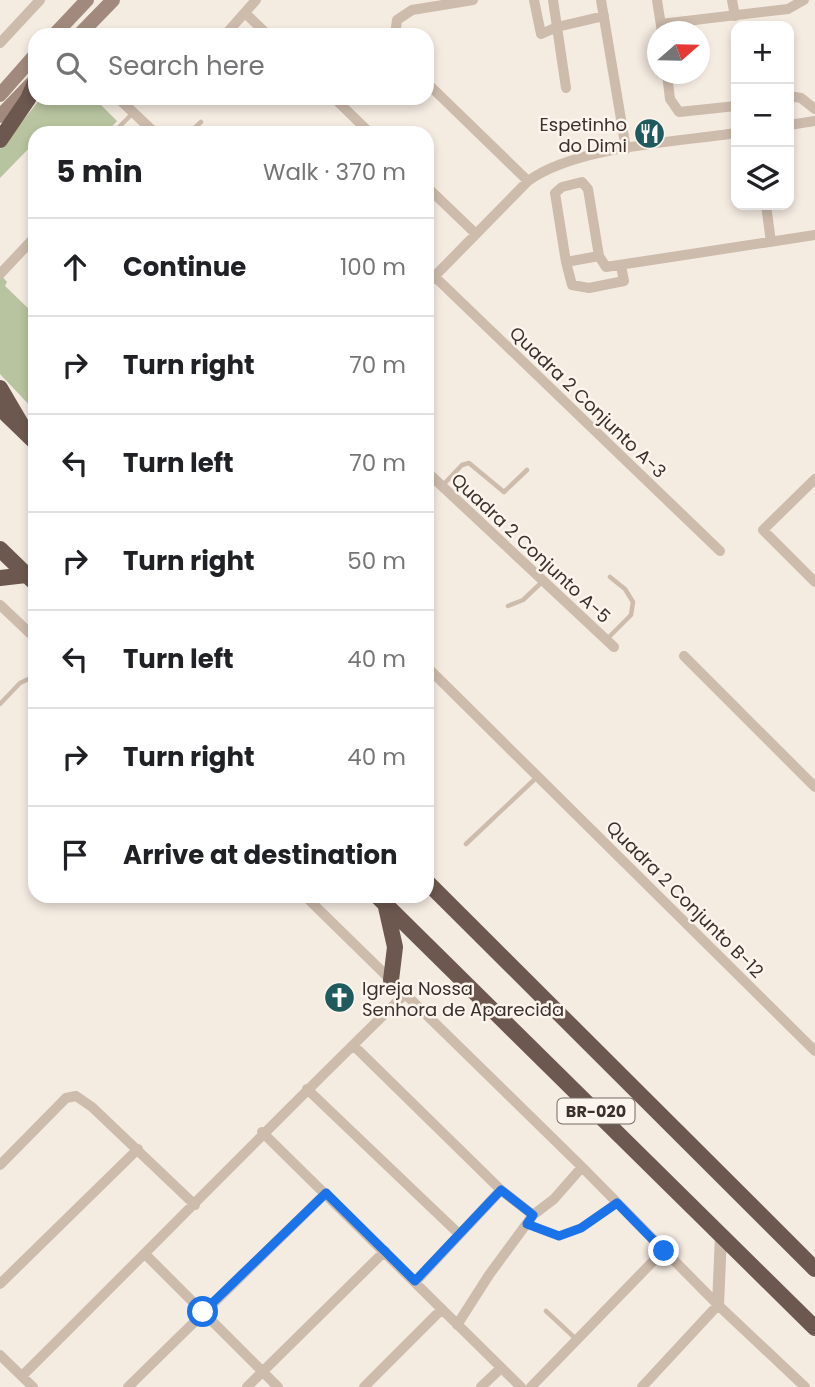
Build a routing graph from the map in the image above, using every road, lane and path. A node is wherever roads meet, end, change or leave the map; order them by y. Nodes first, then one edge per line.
1 (40, 0) edge
2 (87, 0) edge
3 (113, 0) edge
4 (256, 0) edge
5 (473, 0) edge
6 (534, 0) edge
7 (553, 0) edge
8 (601, 0) edge
9 (657, 0) edge
10 (732, 0) edge
11 (804, 0) edge
12 (459, 1) edge
13 (245, 13) junction
14 (604, 16) junction
15 (734, 16) junction
16 (660, 21) edge
17 (704, 21) edge
18 (557, 27) junction
19 (61, 28) edge
20 (86, 28) edge
21 (231, 28) edge
22 (261, 28) edge
23 (396, 28) edge
24 (0, 43) edge
25 (28, 62) edge
26 (20, 71) junction
27 (668, 84) edge
28 (0, 88) edge
29 (566, 88) dead end
30 (28, 89) edge
31 (434, 90) edge
32 (0, 95) edge
33 (794, 97) edge
34 (28, 99) edge
35 (125, 105) edge
36 (341, 105) edge
37 (731, 107) edge
38 (815, 109) edge
39 (134, 113) junction
40 (0, 116) edge
41 (815, 121) edge
42 (201, 122) dead end
43 (794, 124) edge
44 (120, 126) edge
45 (148, 126) edge
46 (197, 126) edge
47 (363, 126) edge
48 (731, 133) edge
49 (0, 140) edge
50 (626, 149) junction
51 (528, 181) junction
52 (434, 194) edge
53 (767, 210) edge
54 (476, 233) junction
55 (815, 235) edge
56 (771, 242) junction
57 (28, 244) edge
58 (599, 256) junction
59 (566, 262) junction
60 (621, 266) junction
61 (0, 274) edge
62 (434, 277) edge
63 (434, 283) edge
64 (0, 388) edge
65 (0, 408) edge
66 (28, 433) edge
67 (28, 435) edge
68 (527, 470) dead end
69 (434, 479) edge
70 (815, 479) edge
71 (442, 486) junction
72 (0, 549) edge
73 (720, 551) dead end
74 (28, 576) edge
75 (610, 577) dead end
76 (0, 578) edge
77 (28, 579) edge
78 (543, 581) junction
79 (815, 582) edge
80 (0, 605) edge
81 (508, 606) dead end
82 (28, 631) edge
83 (610, 644) joint
84 (684, 656) dead end
85 (434, 674) edge
86 (28, 679) edge
87 (0, 704) edge
88 (536, 772) junction
89 (815, 787) edge
90 (467, 844) dead end
91 (434, 889) edge
92 (312, 903) edge
93 (382, 903) edge
94 (384, 903) edge
95 (391, 980) junction
96 (405, 994) junction
97 (353, 1045) junction
98 (815, 1051) edge
99 (307, 1089) junction
100 (262, 1132) junction
101 (138, 1149) junction
102 (0, 1165) edge
103 (582, 1167) junction
104 (501, 1190) junction
105 (326, 1193) junction
106 (617, 1203) junction
107 (195, 1205) junction
108 (530, 1220) junction
109 (459, 1234) junction
110 (721, 1235) junction
111 (384, 1251) junction
112 (664, 1251) junction
113 (145, 1254) junction
114 (815, 1269) edge
115 (415, 1281) junction
116 (0, 1284) edge
117 (718, 1305) junction
118 (442, 1309) junction
119 (546, 1311) dead end
120 (203, 1312) junction
121 (457, 1325) junction
122 (815, 1328) edge
123 (577, 1340) junction
124 (0, 1355) edge
125 (500, 1369) junction
126 (262, 1371) junction
127 (22, 1376) junction
128 (33, 1387) edge
129 (128, 1387) edge
130 (247, 1387) edge
131 (278, 1387) edge
132 (363, 1387) edge
133 (481, 1387) edge
134 (521, 1387) edge
135 (531, 1387) edge
136 (642, 1387) edge
137 (805, 1387) edge

1 - 24 street
2 - 19 main road
3 - 20 main road
4 - 13 street
5 - 12 street
6 - 18 street
7 - 18 street
8 - 14 street
9 - 16 street
10 - 15 street
11 - 15 street
12 - 23 street
13 - 21 street
13 - 22 street
14 - 18 street
14 - 50 street
15 - 17 street
18 - 29 street
25 - 26 main road
26 - 28 main road
26 - 32 main road
27 - 37 street
30 - 40 main road
31 - 51 street
33 - 38 street
34 - 49 highway
35 - 39 street
36 - 47 street
39 - 44 lane
39 - 45 street
41 - 43 street
42 - 46 lane
48 - 50 street
50 - 51 street
51 - 54 street
52 - 54 street
53 - 56 street
54 - 62 street
55 - 56 street
56 - 60 street
57 - 61 street
58 - 59 street
58 - 59 street
58 - 60 street
59 - 60 street
63 - 73 street, Quadra 2 Conjunto A-3
64 - 66 highway
65 - 67 highway
68 - 71 lane
69 - 71 street, Quadra 2 Conjunto A-5
70 - 79 street
71 - 78 street, Quadra 2 Conjunto A-5
72 - 74 highway
75 - 83 lane
76 - 77 highway
78 - 81 lane
78 - 83 street, Quadra 2 Conjunto A-5
80 - 82 street
84 - 89 street
85 - 88 street, Quadra 2 Conjunto B-12
86 - 87 lane
88 - 90 lane
88 - 98 street, Quadra 2 Conjunto B-12
91 - 114 highway, BR-020
92 - 95 street
93 - 95 highway
94 - 110 highway, BR-020
95 - 96 street
96 - 97 street
96 - 103 street
97 - 99 street
97 - 104 street
99 - 100 street
99 - 109 street
100 - 105 street
100 - 107 street
101 - 102 street
101 - 107 street
101 - 116 street
103 - 106 street
103 - 108 street
104 - 108 street
104 - 109 street
105 - 111 street
105 - 120 street
106 - 108 lane
106 - 112 street
107 - 113 street
108 - 121 street
109 - 115 street
110 - 117 street
110 - 122 highway, BR-020
111 - 115 street
111 - 126 street
112 - 117 street
112 - 123 street
113 - 120 street
113 - 127 street
115 - 118 street
117 - 136 street
117 - 137 street
118 - 121 street
118 - 132 street
119 - 123 lane
120 - 126 street
120 - 129 street
121 - 125 street
123 - 135 street
124 - 127 street
125 - 133 street
125 - 134 street
126 - 130 street
126 - 131 street
127 - 128 street

